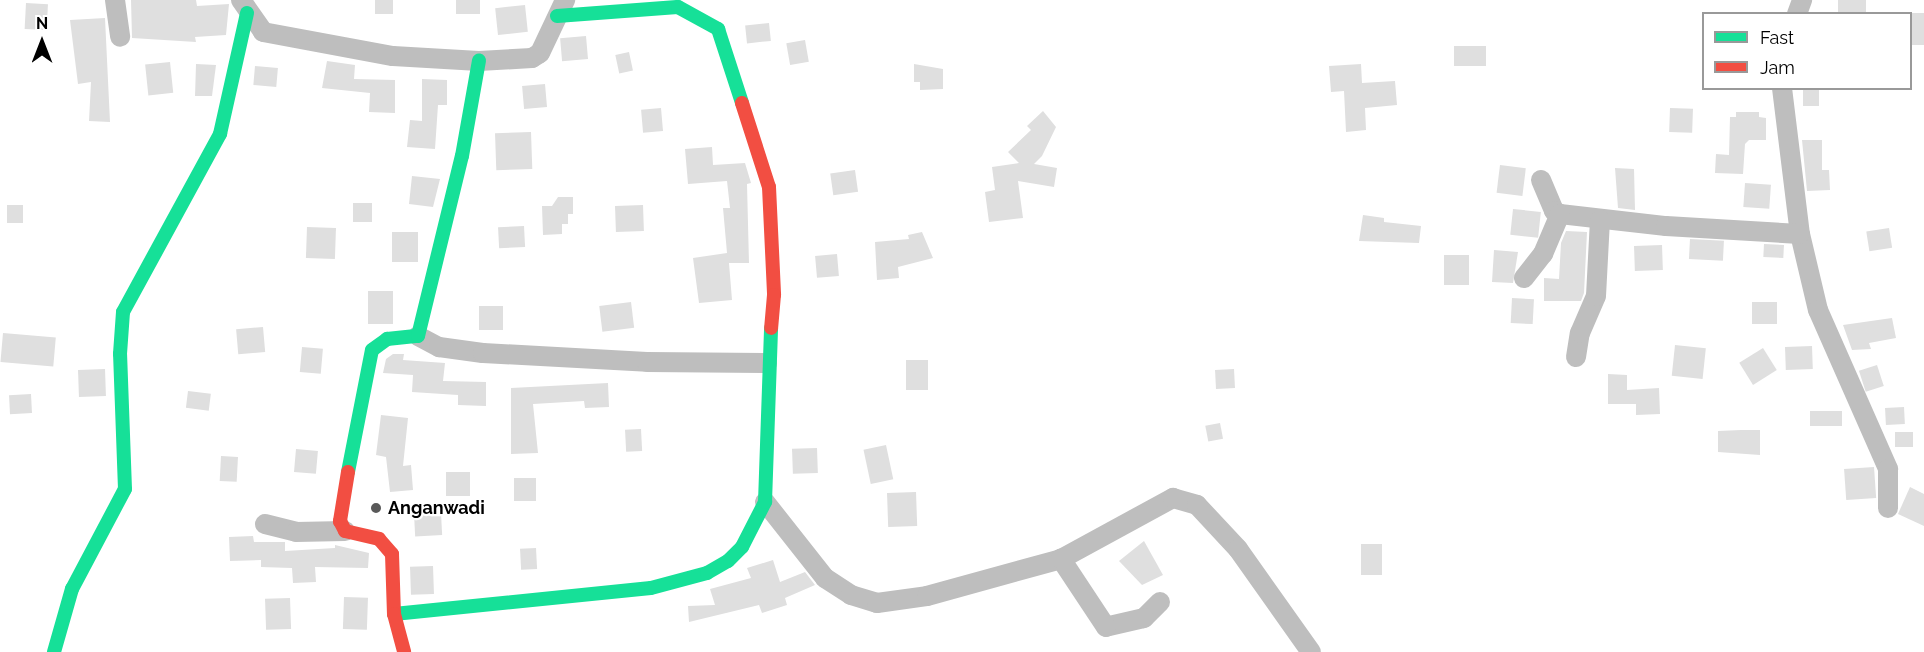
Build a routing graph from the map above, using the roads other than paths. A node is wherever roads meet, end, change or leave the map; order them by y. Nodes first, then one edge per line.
1 (115, 0) edge
2 (244, 6) edge
3 (561, 8) edge
4 (120, 37) dead end
5 (479, 61) junction
6 (1782, 90) edge
7 (1540, 180) dead end
8 (1560, 214) junction
9 (1600, 220) junction
10 (1800, 234) junction
11 (1524, 278) dead end
12 (418, 336) junction
13 (1576, 357) dead end
14 (767, 363) junction
15 (765, 502) junction
16 (1888, 508) dead end
17 (265, 524) dead end
18 (345, 531) junction
19 (1061, 559) junction
20 (1160, 602) dead end
21 (394, 614) junction
22 (54, 652) edge
23 (404, 652) edge
24 (1311, 652) edge

1 - 4 street
2 - 5 street
2 - 22 street
3 - 5 street
3 - 14 street
5 - 12 street
6 - 10 street
7 - 8 street
8 - 9 street
8 - 11 street
9 - 10 street
9 - 13 street
10 - 16 street
12 - 14 street
12 - 18 street
14 - 15 street
15 - 19 street
15 - 21 street
17 - 18 street
18 - 21 street
19 - 20 street
19 - 24 street
21 - 23 street

